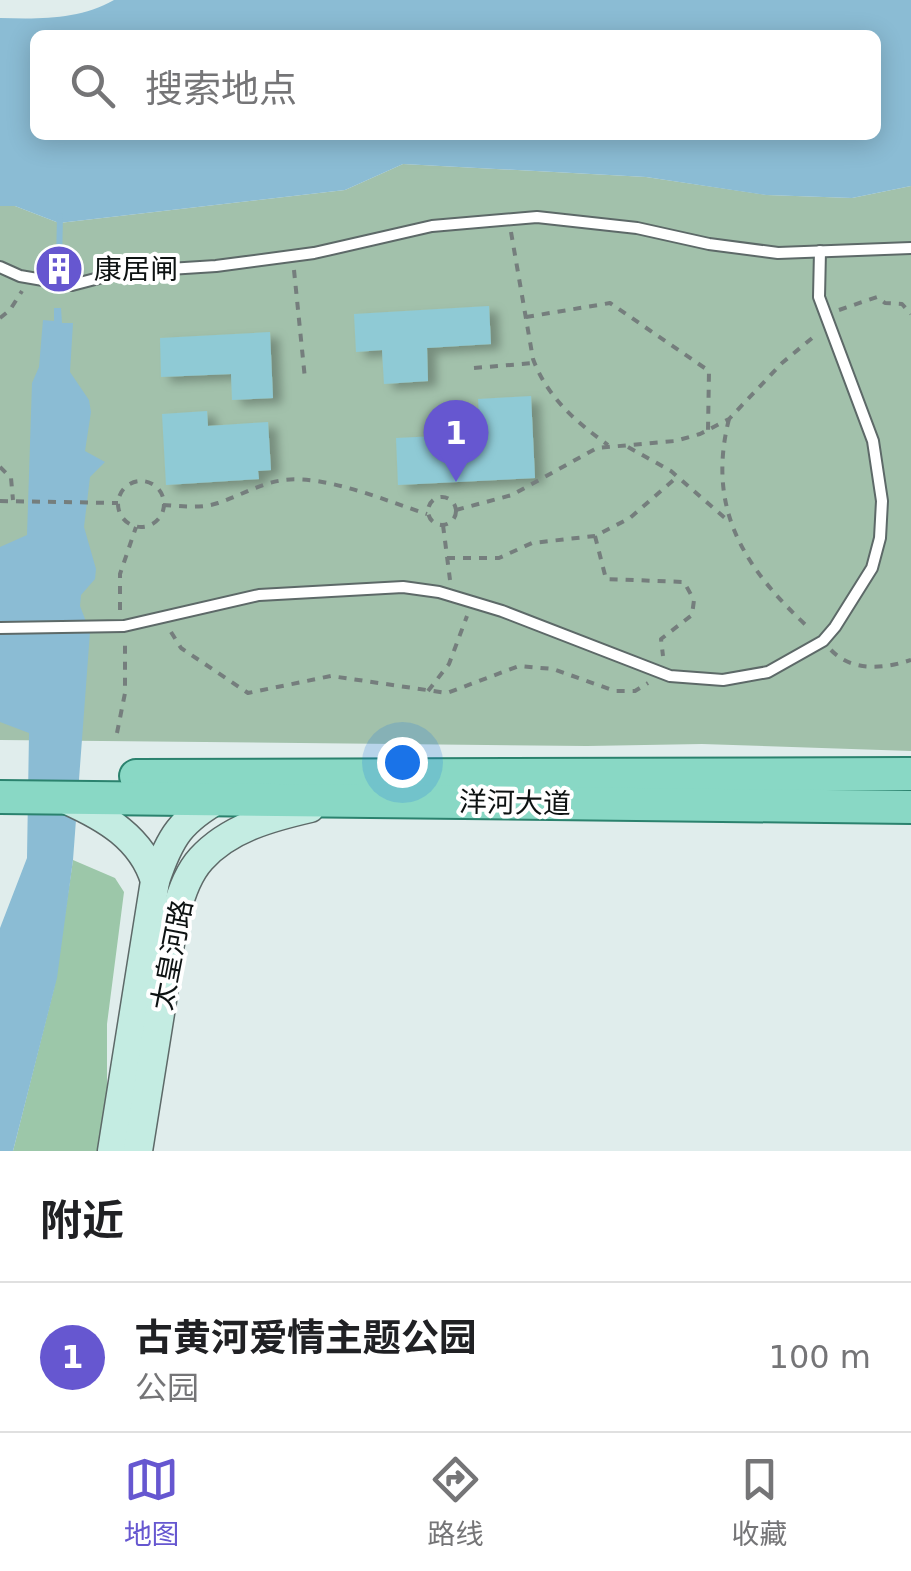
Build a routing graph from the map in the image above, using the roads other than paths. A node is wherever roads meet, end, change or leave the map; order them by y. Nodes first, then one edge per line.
1 (911, 248) edge
2 (820, 251) junction
3 (0, 267) edge
4 (0, 628) edge
5 (0, 774) edge
6 (911, 774) edge
7 (0, 796) edge
8 (61, 797) junction
9 (195, 798) junction
10 (344, 801) junction
11 (911, 807) edge
12 (155, 881) junction
13 (176, 919) junction
14 (112, 1151) edge
15 (138, 1151) edge

1 - 2 lane
2 - 3 lane
2 - 4 lane
5 - 9 main road, 洋河大道
6 - 9 main road, 洋河大道
7 - 8 main road, 洋河大道
8 - 9 main road, 洋河大道
8 - 12 street, 太皇河路
9 - 10 main road, 洋河大道
9 - 12 street
9 - 13 street
10 - 11 main road, 洋河大道
10 - 13 street, 太皇河路
12 - 14 street, 太皇河路
13 - 15 street, 太皇河路

